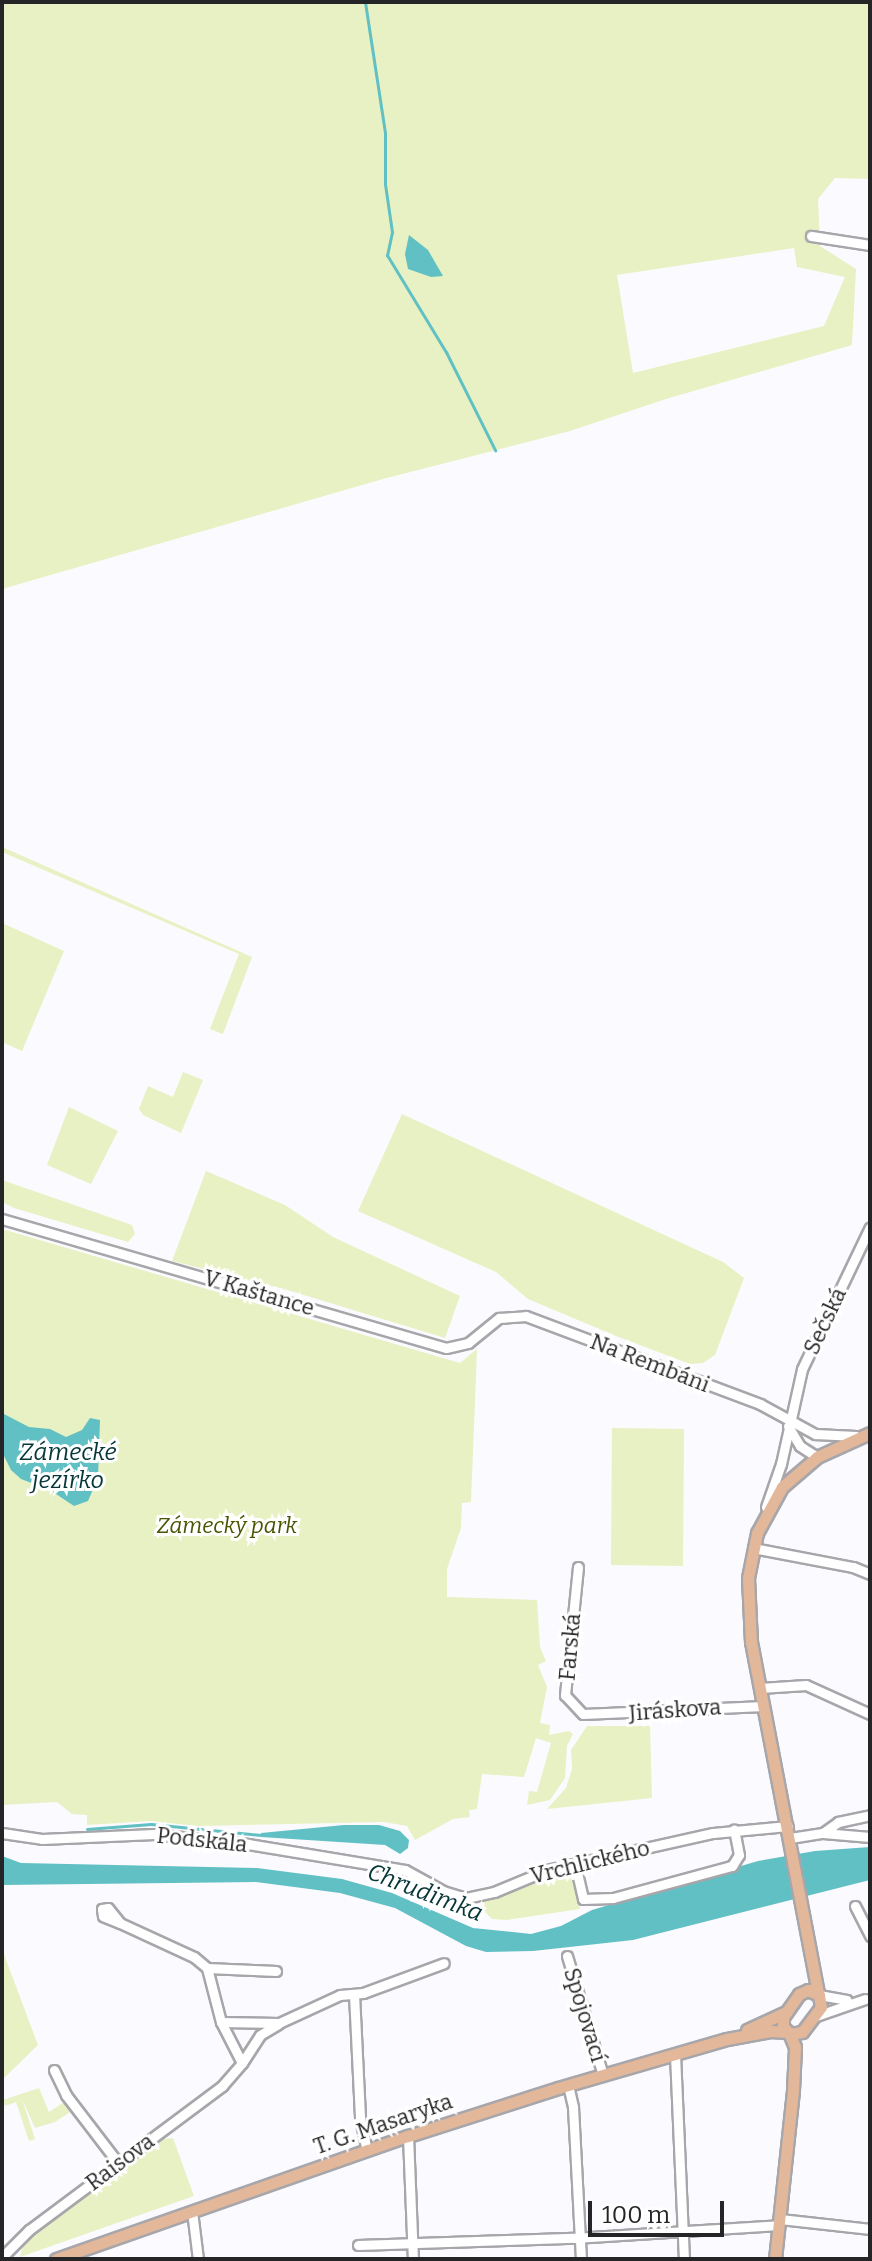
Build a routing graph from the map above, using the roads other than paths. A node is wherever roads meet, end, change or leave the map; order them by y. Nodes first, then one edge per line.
1 (811, 236) dead end
2 (870, 245) edge
3 (2, 1219) edge
4 (870, 1227) edge
5 (508, 1315) joint
6 (789, 1422) junction
7 (808, 1430) junction
8 (868, 1433) edge
9 (817, 1457) junction
10 (757, 1533) junction
11 (753, 1548) junction
12 (578, 1567) dead end
13 (870, 1574) edge
14 (760, 1688) junction
15 (764, 1706) junction
16 (870, 1714) edge
17 (587, 1716) joint
18 (870, 1815) edge
19 (734, 1829) junction
20 (2, 1833) edge
21 (823, 1833) junction
22 (789, 1836) junction
23 (870, 1837) edge
24 (575, 1864) junction
25 (401, 1868) joint
26 (855, 1906) dead end
27 (120, 1923) dead end
28 (805, 1932) junction
29 (870, 1936) edge
30 (567, 1956) dead end
31 (444, 1963) dead end
32 (207, 1968) junction
33 (276, 1971) dead end
34 (354, 1994) junction
35 (799, 1994) junction
36 (818, 1994) junction
37 (868, 1999) edge
38 (789, 2009) junction
39 (811, 2021) junction
40 (221, 2022) junction
41 (279, 2023) junction
42 (788, 2032) junction
43 (727, 2039) junction
44 (675, 2054) junction
45 (239, 2067) junction
46 (54, 2070) dead end
47 (603, 2075) junction
48 (568, 2085) junction
49 (792, 2108) junction
50 (408, 2136) junction
51 (367, 2150) junction
52 (118, 2163) junction
53 (192, 2211) junction
54 (779, 2222) junction
55 (870, 2229) edge
56 (683, 2230) junction
57 (580, 2238) junction
58 (412, 2243) junction
59 (358, 2245) dead end
60 (6, 2253) edge
61 (71, 2256) edge
62 (56, 2259) edge
63 (198, 2259) edge
64 (413, 2259) edge
65 (581, 2259) edge
66 (684, 2259) edge
67 (775, 2259) edge

1 - 2 street
3 - 5 street, V Kaštance
4 - 6 street, Sečská
5 - 6 street, Na Rembáni
6 - 7 street
6 - 9 street
6 - 10 street, Sečská
7 - 8 street
7 - 9 street
8 - 9 main road, T. G. Masaryka
9 - 10 main road, T. G. Masaryka
10 - 11 main road, T. G. Masaryka
11 - 13 street
11 - 14 main road, T. G. Masaryka
12 - 17 street, Farská
14 - 15 main road, T. G. Masaryka
14 - 16 street
15 - 17 street, Jiráskova
15 - 22 main road, T. G. Masaryka
18 - 21 street
19 - 22 street, Vrchlického
19 - 24 street, Vrchlického
19 - 24 street
20 - 25 street, Podskála
21 - 22 street, Vrchlického
21 - 23 street
22 - 28 main road, T. G. Masaryka
24 - 25 street, Vrchlického
26 - 29 street
27 - 32 street
28 - 35 main road, T. G. Masaryka
28 - 36 main road, T. G. Masaryka
30 - 47 street, Spojovací
31 - 34 street
32 - 33 street
32 - 40 street
34 - 41 street
34 - 51 street
35 - 36 main road
35 - 38 main road, T. G. Masaryka
36 - 37 street
36 - 39 main road, T. G. Masaryka
37 - 39 street
38 - 42 main road
38 - 43 main road, T. G. Masaryka
39 - 42 main road, T. G. Masaryka
39 - 49 main road
40 - 41 street
40 - 45 street
41 - 45 street, Raisova
42 - 43 main road, T. G. Masaryka
42 - 49 main road
43 - 44 main road, T. G. Masaryka
44 - 47 main road, T. G. Masaryka
44 - 56 street
45 - 52 street, Raisova
46 - 52 street
47 - 48 main road, T. G. Masaryka
48 - 50 main road, T. G. Masaryka
48 - 57 street
49 - 54 main road
50 - 51 main road, T. G. Masaryka
50 - 58 street
51 - 53 main road, T. G. Masaryka
52 - 60 street, Raisova
53 - 61 main road, T. G. Masaryka
53 - 63 street
54 - 55 street
54 - 56 street
54 - 67 main road
56 - 57 street
56 - 66 street
57 - 58 street
57 - 65 street
58 - 59 street
58 - 64 street
61 - 62 main road, T. G. Masaryka

